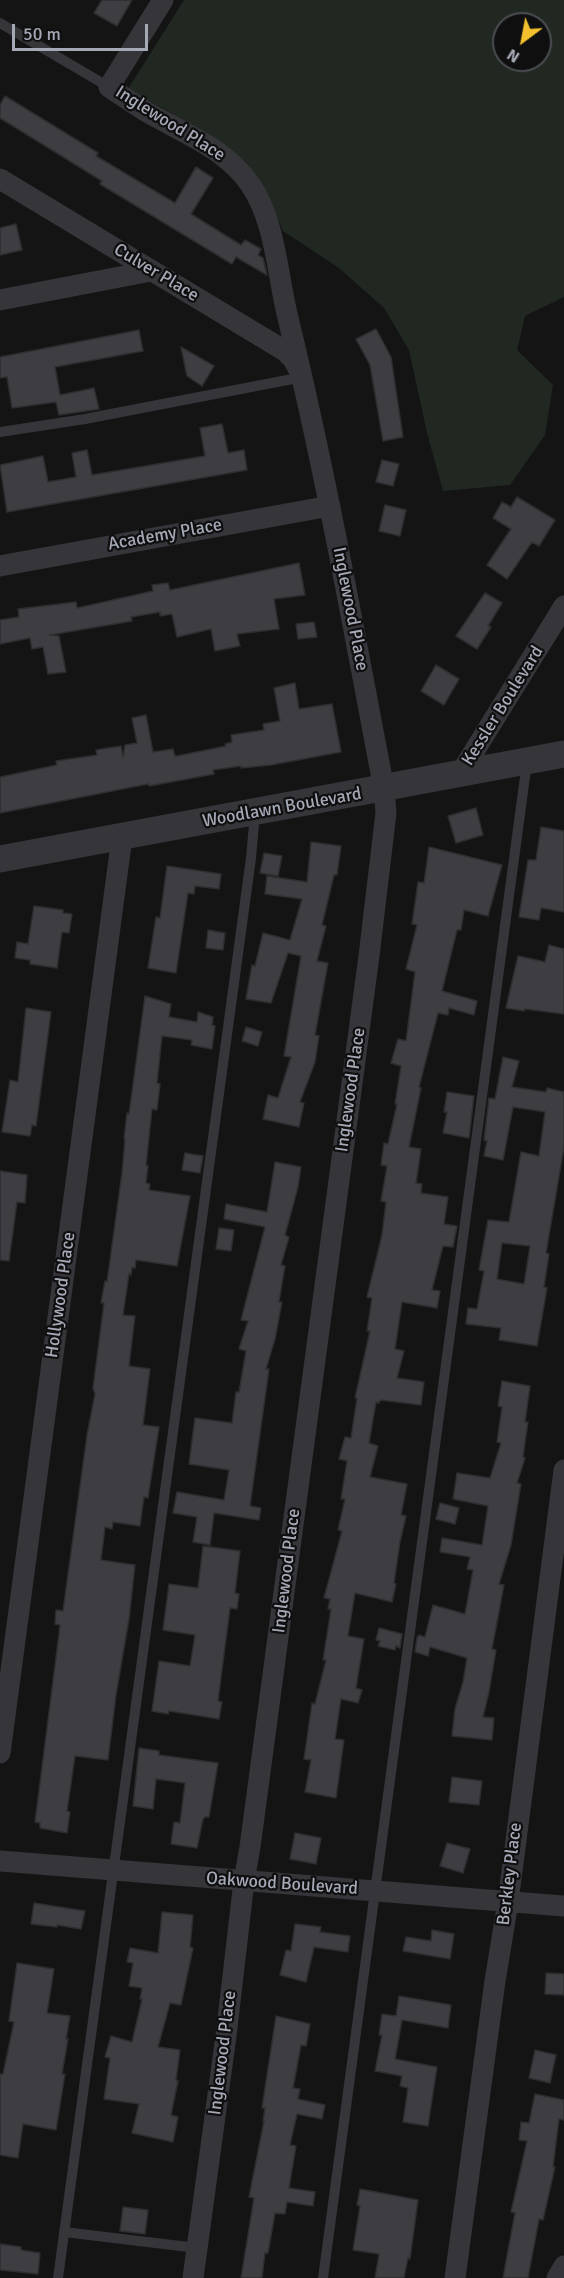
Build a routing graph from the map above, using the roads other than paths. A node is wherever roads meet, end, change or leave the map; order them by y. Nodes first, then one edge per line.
1 (163, 0) edge
2 (0, 23) edge
3 (109, 87) junction
4 (0, 178) edge
5 (151, 270) junction
6 (0, 300) edge
7 (303, 377) junction
8 (0, 432) edge
9 (330, 506) junction
10 (0, 566) edge
11 (564, 606) edge
12 (564, 754) edge
13 (527, 761) junction
14 (460, 774) junction
15 (384, 789) junction
16 (255, 813) junction
17 (122, 837) junction
18 (0, 860) edge
19 (564, 1470) edge
20 (0, 1753) edge
21 (0, 1861) edge
22 (113, 1870) junction
23 (244, 1881) junction
24 (376, 1891) junction
25 (508, 1902) junction
26 (564, 1906) edge
27 (64, 2232) junction
28 (197, 2248) junction
29 (564, 2266) edge
30 (58, 2278) edge
31 (193, 2278) edge
32 (323, 2278) edge
33 (455, 2278) edge
34 (557, 2278) edge

1 - 3 street, Inglewood Place
2 - 3 lane
3 - 7 street, Inglewood Place
4 - 5 street, Culver Place
5 - 6 street
5 - 7 street, Culver Place
7 - 8 lane
7 - 9 street, Inglewood Place
9 - 10 street, Academy Place
9 - 15 street, Inglewood Place
11 - 14 street, Kessler Boulevard
12 - 13 street, Woodlawn Boulevard
13 - 14 street, Woodlawn Boulevard
13 - 24 lane
14 - 15 street, Woodlawn Boulevard
15 - 16 street, Woodlawn Boulevard
15 - 23 street, Inglewood Place
16 - 17 street, Woodlawn Boulevard
16 - 22 lane
17 - 18 street, Woodlawn Boulevard
17 - 20 street, Hollywood Place
19 - 25 street, Berkley Place
21 - 22 street, Oakwood Boulevard
22 - 23 street, Oakwood Boulevard
22 - 27 lane
23 - 24 street, Oakwood Boulevard
23 - 28 street, Inglewood Place
24 - 25 street, Oakwood Boulevard
24 - 32 lane
25 - 26 street, Oakwood Boulevard
25 - 33 street, Berkley Place
27 - 28 lane
27 - 30 lane
28 - 31 street, Inglewood Place
29 - 34 street

